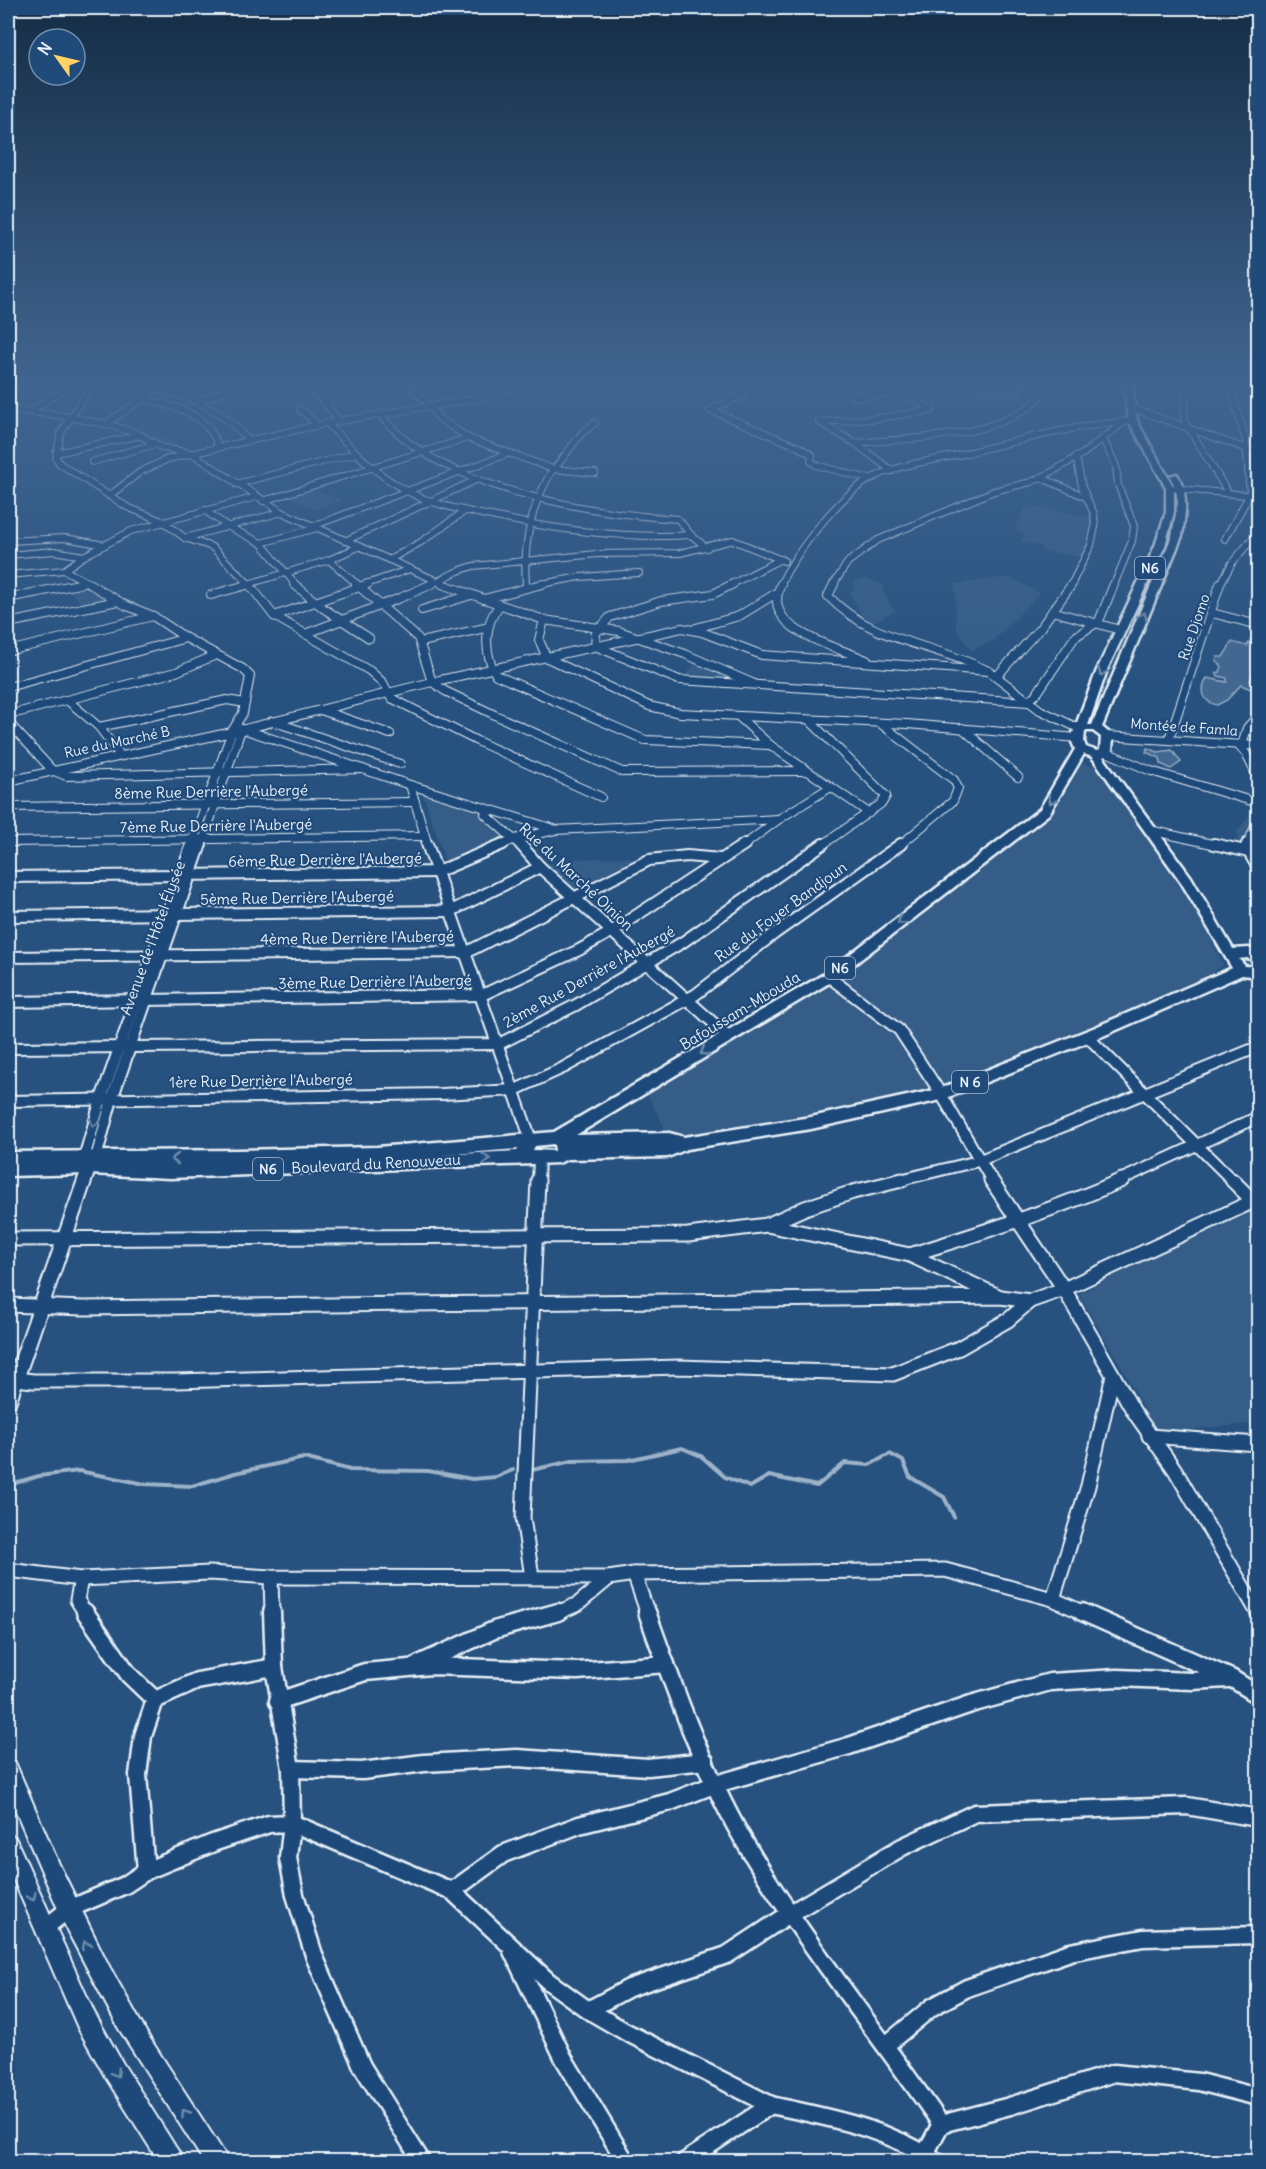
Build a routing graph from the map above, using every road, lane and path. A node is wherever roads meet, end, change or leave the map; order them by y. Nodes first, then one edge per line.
1 (89, 483) edge
2 (126, 483) edge
3 (240, 483) edge
4 (317, 483) edge
5 (397, 483) edge
6 (425, 483) edge
7 (468, 483) edge
8 (491, 483) edge
9 (545, 483) edge
10 (864, 483) edge
11 (1023, 483) edge
12 (1054, 483) edge
13 (1083, 483) edge
14 (1118, 483) edge
15 (1172, 483) edge
16 (1222, 483) edge
17 (1249, 483) edge
18 (237, 484) joint
19 (1175, 488) junction
20 (407, 490) junction
21 (1227, 491) junction
22 (1250, 494) junction
23 (109, 496) junction
24 (1258, 496) edge
25 (1086, 497) junction
26 (536, 498) junction
27 (259, 499) junction
28 (430, 500) junction
29 (204, 510) junction
30 (465, 511) junction
31 (282, 512) junction
32 (1170, 512) junction
33 (1181, 513) junction
34 (162, 521) junction
35 (528, 524) junction
36 (227, 526) junction
37 (315, 527) junction
38 (1258, 532) edge
39 (691, 535) junction
40 (185, 538) junction
41 (1225, 539) dead end
42 (8, 541) edge
43 (345, 541) junction
44 (261, 543) junction
45 (105, 545) junction
46 (358, 547) junction
47 (707, 548) junction
48 (8, 555) edge
49 (84, 556) junction
50 (781, 559) junction
51 (329, 560) junction
52 (389, 560) junction
53 (523, 561) junction
54 (1153, 561) junction
55 (790, 563) junction
56 (1166, 564) junction
57 (410, 569) junction
58 (64, 570) junction
59 (639, 573) dead end
60 (284, 574) junction
61 (8, 575) edge
62 (87, 582) junction
63 (438, 582) junction
64 (249, 584) junction
65 (526, 585) junction
66 (360, 586) junction
67 (778, 592) junction
68 (1139, 592) junction
69 (212, 595) dead end
70 (471, 595) junction
71 (1152, 595) junction
72 (8, 598) edge
73 (483, 599) junction
74 (118, 601) junction
75 (314, 602) junction
76 (381, 605) junction
77 (500, 605) junction
78 (422, 610) dead end
79 (1052, 611) junction
80 (1212, 613) junction
81 (153, 616) junction
82 (274, 616) junction
83 (339, 620) junction
84 (544, 620) junction
85 (8, 622) edge
86 (1094, 624) junction
87 (1258, 625) edge
88 (485, 628) junction
89 (601, 628) junction
90 (692, 629) junction
91 (305, 634) junction
92 (1118, 634) junction
93 (640, 637) junction
94 (186, 638) junction
95 (369, 638) dead end
96 (1132, 641) junction
97 (421, 642) junction
98 (596, 646) junction
99 (8, 651) edge
100 (216, 656) junction
101 (547, 658) junction
102 (874, 664) junction
103 (492, 668) junction
104 (989, 671) junction
105 (997, 676) junction
106 (432, 682) junction
107 (755, 685) junction
108 (8, 687) edge
109 (387, 693) junction
110 (1093, 695) junction
111 (1107, 698) junction
112 (68, 700) junction
113 (1028, 702) junction
114 (245, 703) junction
115 (320, 710) junction
116 (8, 715) edge
117 (1258, 715) edge
118 (739, 717) junction
119 (808, 720) junction
120 (272, 721) junction
121 (8, 722) edge
122 (881, 724) junction
123 (99, 728) junction
124 (962, 728) junction
125 (1096, 728) junction
126 (238, 729) junction
127 (390, 734) dead end
128 (1080, 736) junction
129 (1107, 736) junction
130 (1169, 739) junction
131 (770, 745) junction
132 (1240, 745) junction
133 (1258, 746) edge
134 (120, 755) junction
135 (1101, 757) junction
136 (400, 764) dead end
137 (1070, 766) junction
138 (363, 769) junction
139 (52, 770) junction
140 (806, 771) junction
141 (222, 773) junction
142 (1018, 777) dead end
143 (1258, 778) edge
144 (8, 781) edge
145 (410, 785) junction
146 (830, 788) junction
147 (602, 797) dead end
148 (415, 802) junction
149 (1258, 803) edge
150 (211, 805) junction
151 (8, 807) edge
152 (486, 810) junction
153 (869, 813) junction
154 (779, 819) junction
155 (1258, 819) edge
156 (555, 830) junction
157 (1154, 831) junction
158 (424, 836) junction
159 (515, 839) junction
160 (199, 840) junction
161 (8, 842) edge
162 (1254, 854) edge
163 (721, 859) junction
164 (540, 867) junction
165 (1258, 868) edge
166 (437, 872) junction
167 (186, 876) junction
168 (8, 877) edge
169 (575, 898) junction
170 (451, 911) junction
171 (172, 915) junction
172 (8, 916) edge
173 (1215, 926) junction
174 (611, 932) junction
175 (467, 952) junction
176 (158, 955) junction
177 (1254, 956) edge
178 (8, 957) edge
179 (647, 964) junction
180 (1236, 965) junction
181 (1258, 972) edge
182 (829, 977) junction
183 (482, 995) junction
184 (688, 999) junction
185 (142, 1000) junction
186 (8, 1002) edge
187 (1087, 1036) junction
188 (729, 1037) junction
189 (499, 1044) junction
190 (1258, 1047) edge
191 (8, 1048) edge
192 (124, 1049) junction
193 (515, 1090) junction
194 (1146, 1093) junction
195 (941, 1094) junction
196 (106, 1099) junction
197 (8, 1101) edge
198 (1258, 1117) edge
199 (561, 1144) junction
200 (1198, 1144) junction
201 (532, 1149) junction
202 (8, 1158) edge
203 (978, 1161) junction
204 (87, 1163) junction
205 (8, 1170) edge
206 (1257, 1202) edge
207 (1018, 1221) junction
208 (767, 1225) junction
209 (536, 1236) junction
210 (60, 1238) junction
211 (8, 1239) edge
212 (910, 1255) junction
213 (1064, 1289) junction
214 (1001, 1298) junction
215 (533, 1301) junction
216 (1030, 1301) junction
217 (8, 1305) edge
218 (36, 1305) junction
219 (530, 1370) junction
220 (1113, 1375) junction
221 (10, 1378) edge
222 (8, 1401) edge
223 (1149, 1436) junction
224 (1258, 1444) edge
225 (8, 1570) edge
226 (634, 1574) junction
227 (271, 1577) junction
228 (532, 1577) junction
229 (609, 1578) junction
230 (81, 1579) junction
231 (1053, 1599) junction
232 (1258, 1613) edge
233 (666, 1664) junction
234 (273, 1667) junction
235 (413, 1667) junction
236 (1231, 1678) junction
237 (1258, 1695) edge
238 (154, 1700) junction
239 (278, 1701) junction
240 (705, 1761) junction
241 (8, 1769) edge
242 (291, 1769) junction
243 (716, 1784) junction
244 (1258, 1818) edge
245 (292, 1823) junction
246 (8, 1844) edge
247 (146, 1871) junction
248 (452, 1892) junction
249 (69, 1910) junction
250 (791, 1913) junction
251 (46, 1927) junction
252 (1258, 1935) edge
253 (510, 1946) junction
254 (588, 2010) junction
255 (886, 2045) junction
256 (1258, 2097) edge
257 (771, 2105) junction
258 (941, 2124) junction
259 (932, 2157) edge
260 (173, 2162) edge
261 (218, 2162) edge
262 (422, 2162) edge
263 (626, 2162) edge
264 (684, 2162) edge

1 - 23 street
2 - 23 street
3 - 18 street
4 - 27 street
5 - 20 street
6 - 20 street
7 - 28 street
8 - 26 street
9 - 26 street
10 - 55 street
11 - 104 street
12 - 25 street
13 - 25 street
14 - 86 street
15 - 19 highway, N6
16 - 21 street
17 - 22 street
18 - 27 street
19 - 21 street
19 - 32 highway, N6
19 - 33 highway, N6
20 - 28 street
20 - 37 street
21 - 22 street
22 - 24 street
22 - 41 street
23 - 34 street
25 - 79 street
26 - 35 street
26 - 39 street
27 - 29 street
27 - 31 street
28 - 30 street
28 - 43 street
29 - 34 street
29 - 36 street
30 - 35 street
30 - 52 street
31 - 36 street
31 - 37 street
32 - 33 highway
32 - 54 highway, N6
33 - 56 highway, N6
34 - 40 street
34 - 45 street
35 - 39 street
35 - 53 street
36 - 40 street
36 - 44 street
37 - 43 street
37 - 44 street
38 - 80 street, Rue Djomo
39 - 47 street
40 - 64 street
42 - 45 street
43 - 46 street
44 - 60 street
45 - 49 street
46 - 51 street
46 - 52 street
47 - 50 street
47 - 53 street
48 - 49 street
49 - 58 street
50 - 55 street
50 - 89 street
51 - 60 street
51 - 66 street
52 - 57 street
53 - 63 street
53 - 65 street
54 - 56 highway
54 - 68 highway, N6
55 - 67 street
56 - 71 highway, N6
57 - 63 street
57 - 66 street
58 - 61 street
58 - 62 street
59 - 65 street
60 - 64 street
60 - 75 street
62 - 72 street
62 - 74 street
63 - 70 street
63 - 76 street
64 - 69 street
64 - 82 street
65 - 73 street
66 - 75 street
66 - 76 street
67 - 90 street, Rue du Marché B
67 - 102 street
68 - 71 highway
68 - 92 highway, N6
70 - 73 street
70 - 78 street
96 -> 71 highway, N6
73 - 77 street
74 - 81 street
74 - 85 street
75 - 82 street
75 - 83 street
76 - 83 street
76 - 97 street
77 - 84 street
77 - 88 street
79 - 86 street
79 - 105 street
80 - 87 street
80 - 130 street, Rue Djomo
81 - 94 street
81 - 99 street
82 - 91 street
83 - 91 street
83 - 95 street
84 - 89 street
84 - 101 street
86 - 92 street
86 - 113 street
88 - 97 street
88 - 103 street
89 - 93 street
89 - 98 street
90 - 93 street, Rue du Marché B
90 - 102 street
91 - 109 street
92 - 96 highway
92 -> 110 highway, N6
93 - 98 street, Rue du Marché B
93 - 107 street
94 - 100 street
94 - 108 street
96 - 111 highway, N6
97 - 106 street
98 - 101 street, Rue du Marché B
98 - 107 street
100 - 112 street
100 - 114 street, Avenue de l'Hôtel Élysée
101 - 103 street, Rue du Marché B
101 - 118 street
102 - 104 street
103 - 106 street, Rue du Marché B
103 - 131 street
104 - 105 street
105 - 113 street
106 - 109 street, Rue du Marché B
106 - 140 street
107 - 113 street
109 - 115 street, Rue du Marché B
109 - 147 street
110 - 111 highway
110 - 128 highway, N6
111 - 125 highway, N6
112 - 116 street
112 - 123 street
113 - 128 street
114 - 123 street
114 - 126 street, Avenue de l'Hôtel Élysée
115 - 120 street, Rue du Marché B
115 - 127 street
117 - 132 street
118 - 119 street
118 - 131 street
119 - 122 street
119 - 153 street, 2ème Rue Derrière l'Aubergé
120 - 126 street, Rue du Marché B
120 - 136 street
121 - 139 street
122 - 124 street
122 - 184 street, Rue du Foyer Bandjoun
123 - 134 street
124 - 128 street
124 - 142 street
125 - 128 highway
125 - 129 highway
126 - 134 street, Rue du Marché B
126 - 138 street
126 - 141 street, Avenue de l'Hôtel Élysée
128 - 135 highway
128 - 137 highway, Bafoussam-Mbouda / N6
129 - 130 street, Montée de Famla
129 - 135 highway
130 - 132 street, Montée de Famla
131 - 140 street
132 - 133 street, Montée de Famla
132 - 143 street
134 - 139 street, Rue du Marché B
135 - 137 highway
135 - 149 street
135 - 157 highway
137 -> 182 highway, Bafoussam-Mbouda / N6
138 - 141 street
138 - 145 street
139 - 141 street
139 - 144 street, Rue du Marché B
140 - 146 street
141 - 150 street, Avenue de l'Hôtel Élysée
145 - 148 street
145 - 152 street
146 - 153 street
146 - 154 street, 3ème Rue Derrière l'Aubergé
148 - 150 street, 8ème Rue Derrière l'Aubergé
148 - 158 street
150 - 151 street, 8ème Rue Derrière l'Aubergé
150 - 160 street, Avenue de l'Hôtel Élysée
152 - 156 street
152 - 159 street, Rue du Marché Oinion
153 - 179 street, 2ème Rue Derrière l'Aubergé
154 - 156 street, 6ème Rue Derrière l'Aubergé
154 - 163 street, 3ème Rue Derrière l'Aubergé
155 - 162 street
156 - 159 street, 6ème Rue Derrière l'Aubergé
157 - 162 street
157 - 173 highway
158 - 160 street, 7ème Rue Derrière l'Aubergé
158 - 166 street
159 - 164 street, Rue du Marché Oinion
159 - 166 street, 6ème Rue Derrière l'Aubergé
160 - 161 street, 7ème Rue Derrière l'Aubergé
160 - 167 street, Avenue de l'Hôtel Élysée
162 - 165 street
163 - 169 street, 4ème Rue Derrière l'Aubergé
163 - 174 street, 3ème Rue Derrière l'Aubergé
164 - 169 street, Rue du Marché Oinion
164 - 170 street, 5ème Rue Derrière l'Aubergé
166 - 167 street, 6ème Rue Derrière l'Aubergé
166 - 170 street
167 - 168 street, 6ème Rue Derrière l'Aubergé
167 - 171 street, Avenue de l'Hôtel Élysée
169 - 174 street, Rue du Marché Oinion
169 - 175 street, 4ème Rue Derrière l'Aubergé
170 - 171 street, 5ème Rue Derrière l'Aubergé
170 - 175 street
171 - 172 street, 5ème Rue Derrière l'Aubergé
171 - 176 street, Avenue de l'Hôtel Élysée
173 - 177 highway
173 - 180 highway
174 - 179 street, Rue du Marché Oinion
174 - 183 street, 3ème Rue Derrière l'Aubergé
175 - 176 street, 4ème Rue Derrière l'Aubergé
175 - 183 street
176 - 178 street, 4ème Rue Derrière l'Aubergé
176 - 185 street, Avenue de l'Hôtel Élysée
177 - 180 highway
179 - 184 street, Rue du Marché Oinion
179 - 189 street, 2ème Rue Derrière l'Aubergé
180 - 181 highway
180 - 187 highway, N 6
182 - 188 highway, Bafoussam-Mbouda / N6
182 - 195 street
183 - 185 street, 3ème Rue Derrière l'Aubergé
183 - 189 street
184 - 188 street, Rue du Marché Oinion
184 - 193 street, Rue du Foyer Bandjoun
185 - 186 street, 3ème Rue Derrière l'Aubergé
185 - 192 street, Avenue de l'Hôtel Élysée
187 - 194 street
187 - 195 highway, N 6
188 -> 199 highway, Bafoussam-Mbouda / N6
189 - 192 street, 2ème Rue Derrière l'Aubergé
189 - 193 street
190 - 194 street
191 - 192 street, 2ème Rue Derrière l'Aubergé
192 - 196 street, Avenue de l'Hôtel Élysée
193 - 196 street, 1ère Rue Derrière l'Aubergé
193 - 201 street
194 - 200 street
194 - 203 street
195 - 199 highway, N 6
195 - 203 street
196 - 197 street, 1ère Rue Derrière l'Aubergé
196 - 204 street, Avenue de l'Hôtel Élysée
198 - 200 street
199 - 201 highway, Boulevard du Renouveau
200 - 206 street
200 - 207 street
201 - 204 highway, Boulevard du Renouveau / N6
201 - 209 street
202 - 204 highway, Boulevard du Renouveau / N6
203 - 207 street
203 - 208 street
204 - 205 highway, Boulevard du Renouveau / N6
204 - 210 main road
206 - 213 street
207 - 212 street
207 - 213 street
208 - 209 street
208 - 212 street
209 - 210 street
209 - 215 street
210 - 211 street
210 - 218 main road
212 - 214 street
213 - 216 street
213 - 220 street
214 - 215 street
214 - 216 street
215 - 218 street
215 - 219 street
216 - 219 street
217 - 218 street
218 - 221 main road
219 - 221 street
219 - 228 street
220 - 223 street
220 - 231 street
221 - 222 main road
223 - 224 street
223 - 232 street
225 - 230 street
226 - 229 street
226 - 231 street
226 - 233 street
227 - 228 street
227 - 230 street
227 - 234 street
228 - 229 street
229 - 235 street
230 - 238 street
231 - 236 street
233 - 235 street
233 - 240 street
234 - 238 street
234 - 239 street
235 - 239 street
236 - 237 street
236 - 243 street
238 - 247 street
239 - 242 street
240 - 242 street
240 - 243 street
241 - 249 main road
242 - 245 street
243 - 248 street
243 - 250 street
244 - 250 street
245 - 247 street
245 - 248 street
245 - 262 street
246 -> 251 main road
247 - 249 street
248 - 253 street
249 - 251 street
261 -> 249 main road
250 - 254 street
250 - 255 street
251 -> 260 main road
252 - 255 street
253 - 254 street
253 - 263 street
254 - 257 street
255 - 258 street
256 - 258 street
257 - 259 street
257 - 264 street
258 - 259 street

